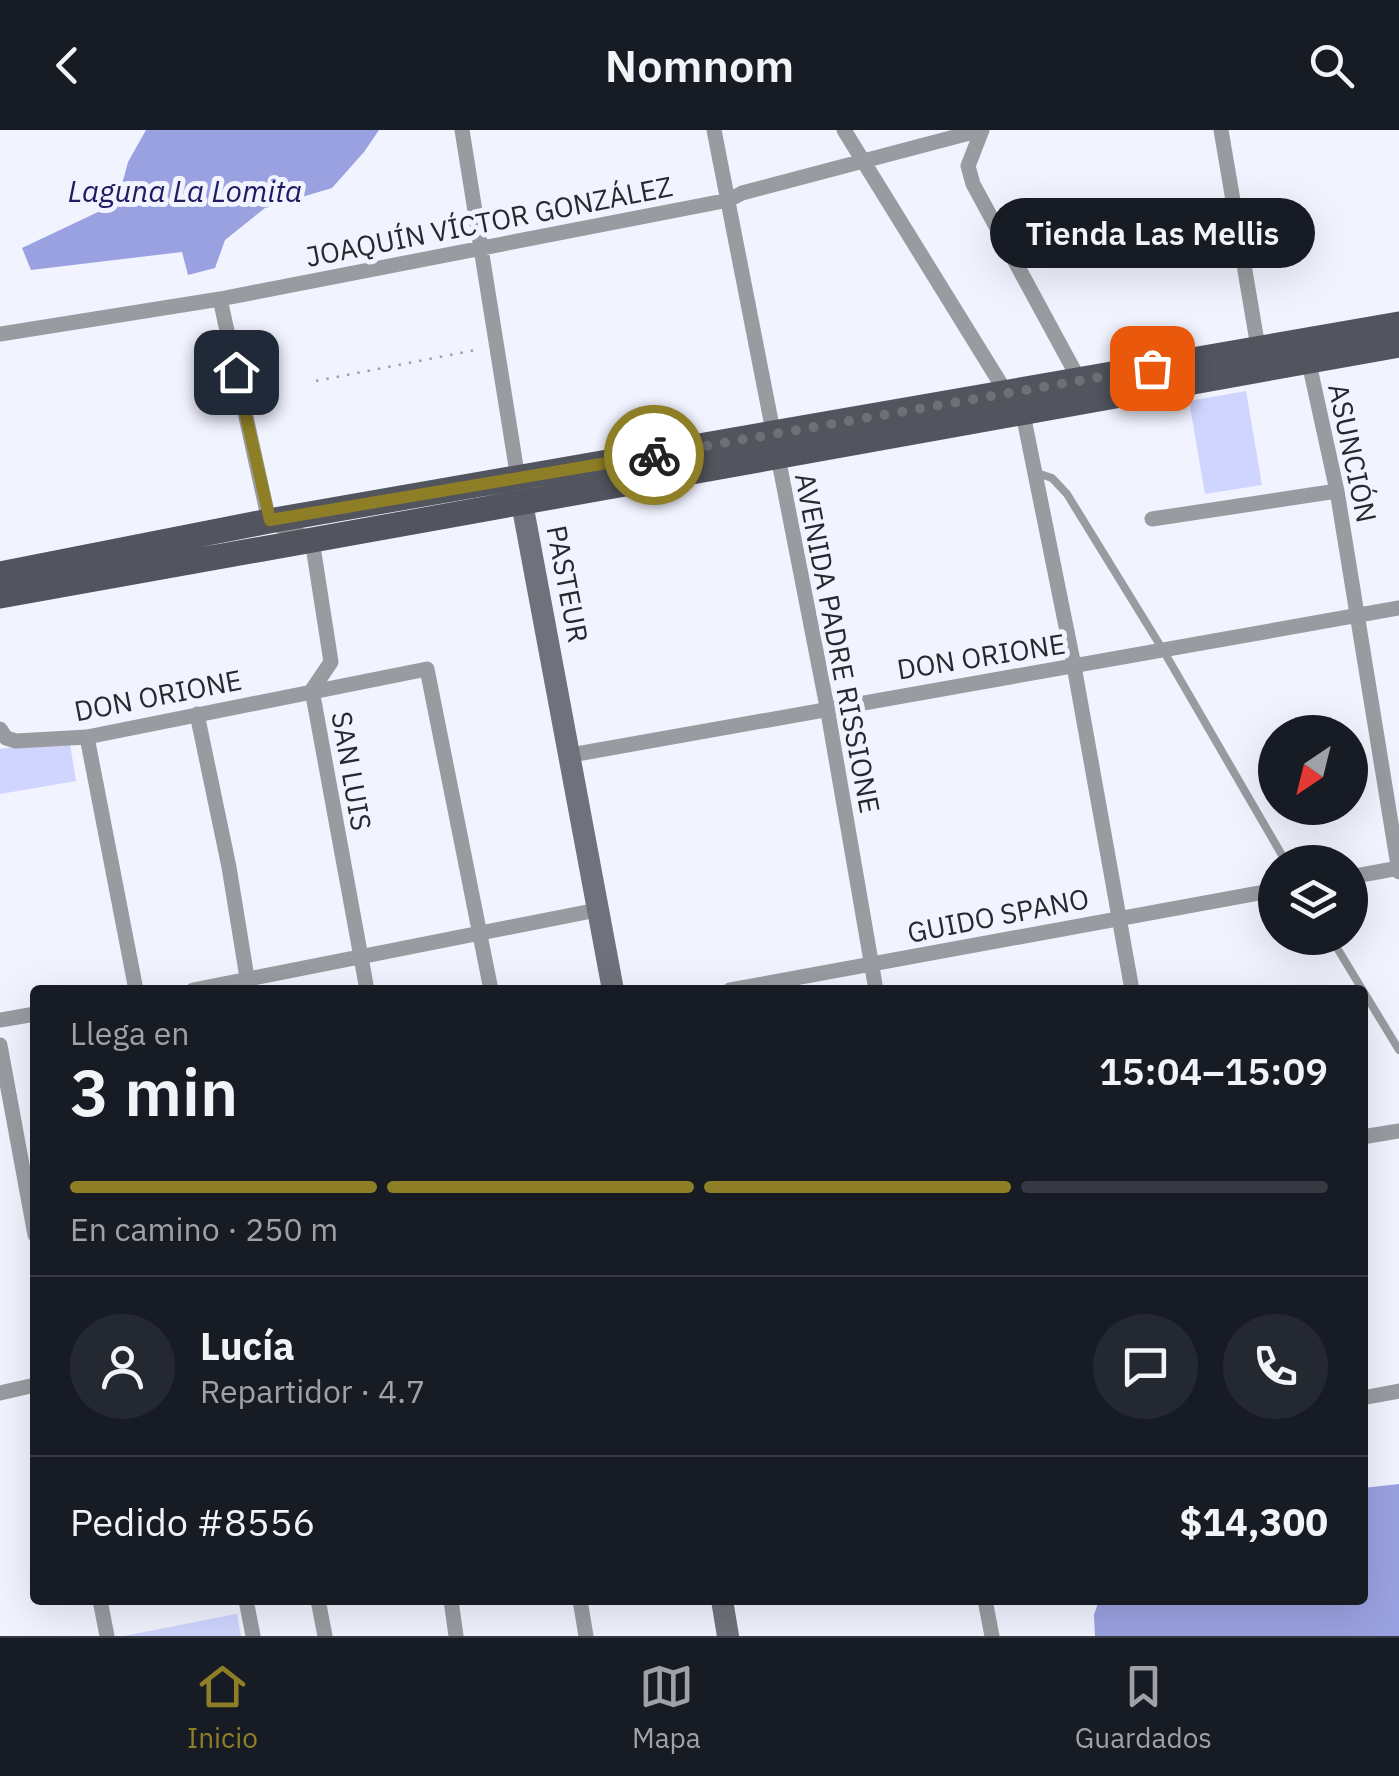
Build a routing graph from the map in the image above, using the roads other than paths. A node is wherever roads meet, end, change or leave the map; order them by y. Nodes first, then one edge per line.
1 (462, 130) edge
2 (714, 130) edge
3 (844, 130) edge
4 (982, 130) edge
5 (1221, 130) edge
6 (862, 159) junction
7 (728, 200) junction
8 (483, 249) junction
9 (220, 298) junction
10 (1399, 324) edge
11 (0, 334) edge
12 (1399, 346) edge
13 (1306, 350) junction
14 (1260, 358) junction
15 (1083, 393) junction
16 (1015, 404) junction
17 (776, 445) junction
18 (1034, 472) junction
19 (520, 491) junction
20 (1338, 491) junction
21 (1152, 519) dead end
22 (270, 520) junction
23 (312, 540) junction
24 (0, 574) edge
25 (0, 596) edge
26 (1399, 608) edge
27 (1358, 616) junction
28 (1163, 650) junction
29 (1074, 666) junction
30 (312, 690) junction
31 (827, 708) junction
32 (197, 714) junction
33 (0, 730) edge
34 (87, 737) junction
35 (571, 755) junction
36 (1276, 845) edge
37 (1399, 870) edge
38 (1368, 874) edge
39 (1258, 893) edge
40 (598, 910) junction
41 (1120, 917) junction
42 (479, 935) junction
43 (1341, 955) edge
44 (360, 957) junction
45 (872, 964) junction
46 (248, 984) edge
47 (135, 985) edge
48 (366, 985) edge
49 (490, 985) edge
50 (611, 985) edge
51 (757, 985) edge
52 (875, 985) edge
53 (1131, 985) edge
54 (1360, 985) edge
55 (1368, 999) edge
56 (30, 1015) edge
57 (0, 1020) edge
58 (0, 1045) edge
59 (1399, 1050) edge
60 (8, 1129) edge
61 (1397, 1131) edge
62 (1368, 1136) edge
63 (1399, 1152) edge
64 (30, 1189) edge
65 (30, 1386) edge
66 (1399, 1391) edge
67 (0, 1393) edge
68 (1368, 1397) edge
69 (101, 1605) edge
70 (247, 1605) edge
71 (319, 1605) edge
72 (451, 1605) edge
73 (581, 1605) edge
74 (723, 1605) edge
75 (987, 1605) edge
76 (106, 1636) edge
77 (253, 1636) edge
78 (325, 1636) edge
79 (456, 1636) edge
80 (586, 1636) edge
81 (728, 1636) edge
82 (992, 1636) edge

1 - 8 street, PASTEUR
2 - 7 street, AVENIDA PADRE RISSIONE
3 - 6 street
4 - 6 street, JOAQUÍN VÍCTOR GONZÁLEZ
4 - 15 street
5 - 14 street
6 - 7 street, JOAQUÍN VÍCTOR GONZÁLEZ
6 - 16 street
7 - 8 street, JOAQUÍN VÍCTOR GONZÁLEZ
7 - 17 street, AVENIDA PADRE RISSIONE
8 - 9 street, JOAQUÍN VÍCTOR GONZÁLEZ
8 - 19 street, PASTEUR
9 - 11 street, JOAQUÍN VÍCTOR GONZÁLEZ
9 - 22 street
10 - 13 main road
12 - 13 main road
13 - 14 main road
13 - 20 street, ASUNCIÓN
14 - 15 main road
15 - 16 main road
16 - 17 main road
16 - 18 street
17 - 19 main road
17 - 31 street, AVENIDA PADRE RISSIONE
18 - 28 lane
18 - 29 street
19 - 22 main road
19 - 23 main road
19 - 35 street, PASTEUR
20 - 21 street
20 - 27 street, ASUNCIÓN
22 - 23 street
22 - 24 main road
23 - 25 main road
23 - 30 street, SAN LUIS
26 - 27 street, DON ORIONE
27 - 28 street, DON ORIONE
27 - 37 street, ASUNCIÓN
28 - 29 street, DON ORIONE
28 - 36 lane
29 - 31 street, DON ORIONE
29 - 41 street
30 - 32 street, DON ORIONE
30 - 42 street, DON ORIONE
30 - 44 street, SAN LUIS
31 - 35 street, DON ORIONE
31 - 45 street, AVENIDA PADRE RISSIONE
32 - 34 street, DON ORIONE
32 - 46 street
33 - 34 street, DON ORIONE
34 - 47 street
35 - 40 street, PASTEUR
37 - 38 street
39 - 41 street, GUIDO SPANO
40 - 42 street
40 - 50 street, PASTEUR
41 - 45 street, GUIDO SPANO
41 - 53 street
42 - 44 street
42 - 49 street
43 - 54 lane
44 - 46 street
44 - 48 street, SAN LUIS
45 - 51 street, GUIDO SPANO
45 - 52 street, AVENIDA PADRE RISSIONE
55 - 59 lane
56 - 57 street
58 - 60 street
60 - 64 street
61 - 62 street
61 - 63 street
65 - 67 street
66 - 68 street
69 - 76 street
70 - 77 street
71 - 78 street
72 - 79 street
73 - 80 street
74 - 81 street
75 - 82 street

